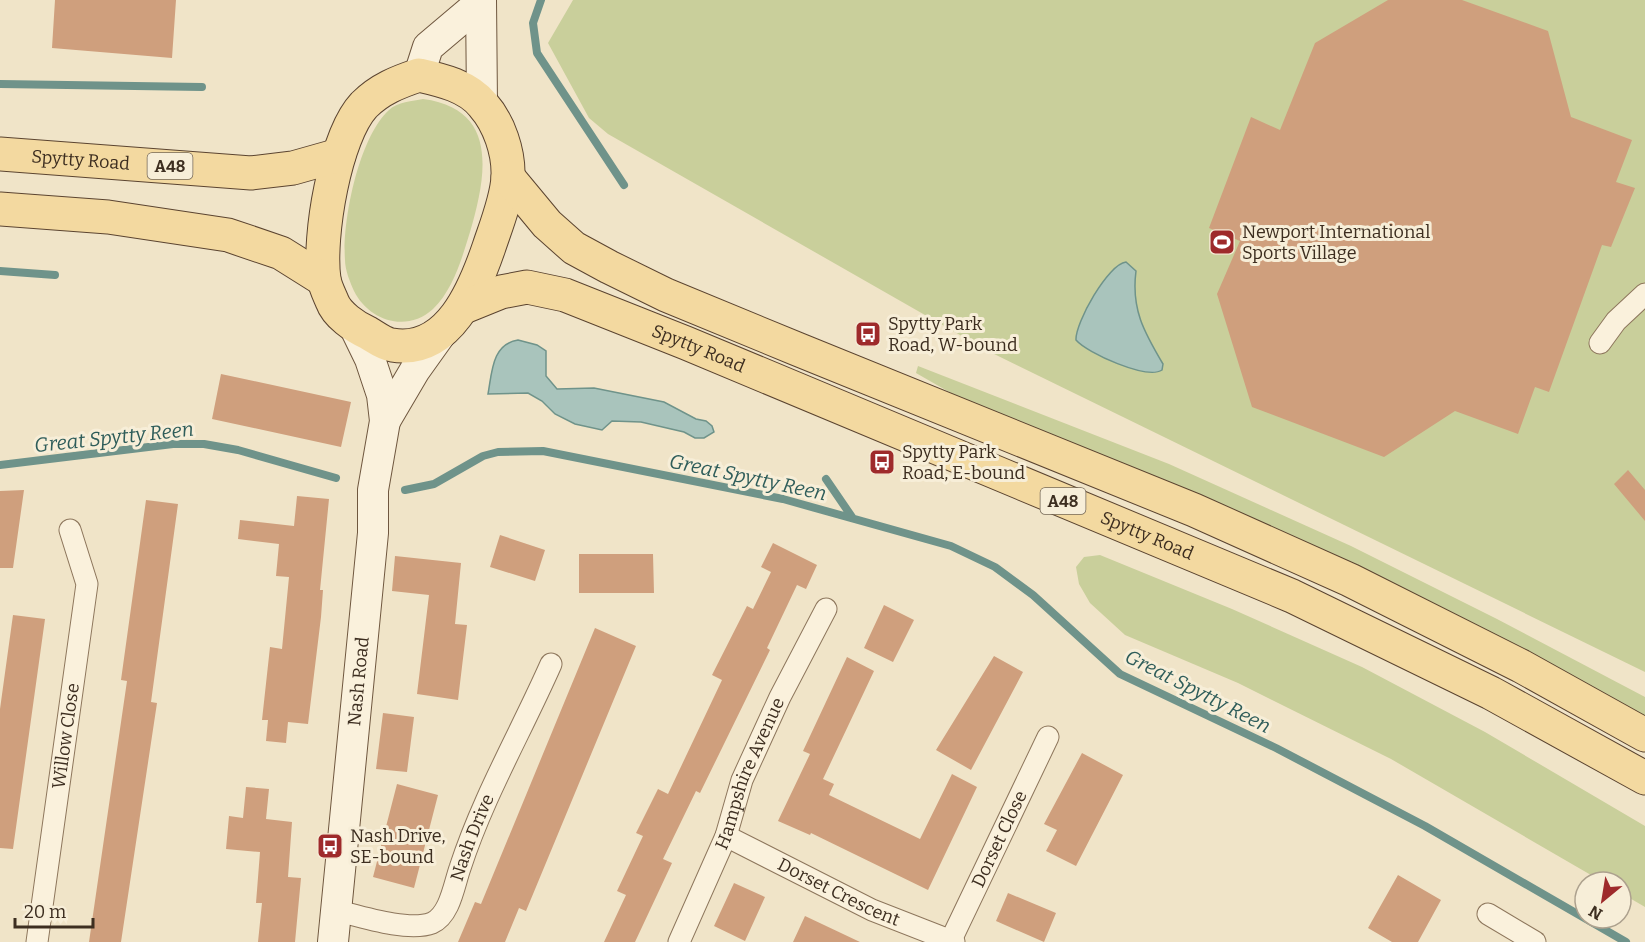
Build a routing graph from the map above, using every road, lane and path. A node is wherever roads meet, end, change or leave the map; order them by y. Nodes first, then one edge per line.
1 (480, 2) edge
2 (419, 75) junction
3 (482, 103) junction
4 (0, 154) edge
5 (339, 155) junction
6 (508, 177) junction
7 (0, 209) edge
8 (324, 280) junction
9 (1645, 294) edge
10 (455, 316) junction
11 (354, 326) junction
12 (1600, 343) dead end
13 (385, 421) junction
14 (70, 530) dead end
15 (826, 609) dead end
16 (551, 664) dead end
17 (1645, 735) edge
18 (1048, 737) dead end
19 (1645, 778) edge
20 (726, 836) junction
21 (338, 911) junction
22 (1488, 914) dead end
23 (952, 941) edge
24 (37, 942) edge
25 (333, 942) edge
26 (679, 942) edge
27 (1535, 942) edge

1 - 2 street
1 - 3 street
2 - 3 main road, A48
2 - 5 main road, A48
3 - 6 main road, A48
4 - 5 main road, Spytty Road / A48
5 - 8 main road, A48
6 - 10 main road, A48
6 - 17 main road, Spytty Road / A48
7 - 8 main road
8 - 11 main road, A48
9 - 12 street
10 - 11 main road, A48
10 - 13 street, Nash Road
10 - 19 main road, Spytty Road / A48
11 - 13 street, Nash Road
13 - 21 street, Nash Road
14 - 24 street, Willow Close
15 - 20 street, Hampshire Avenue
16 - 21 street, Nash Drive
18 - 23 street, Dorset Close
20 - 23 street, Dorset Crescent
20 - 26 street, Hampshire Avenue
21 - 25 street, Nash Road
22 - 27 street

